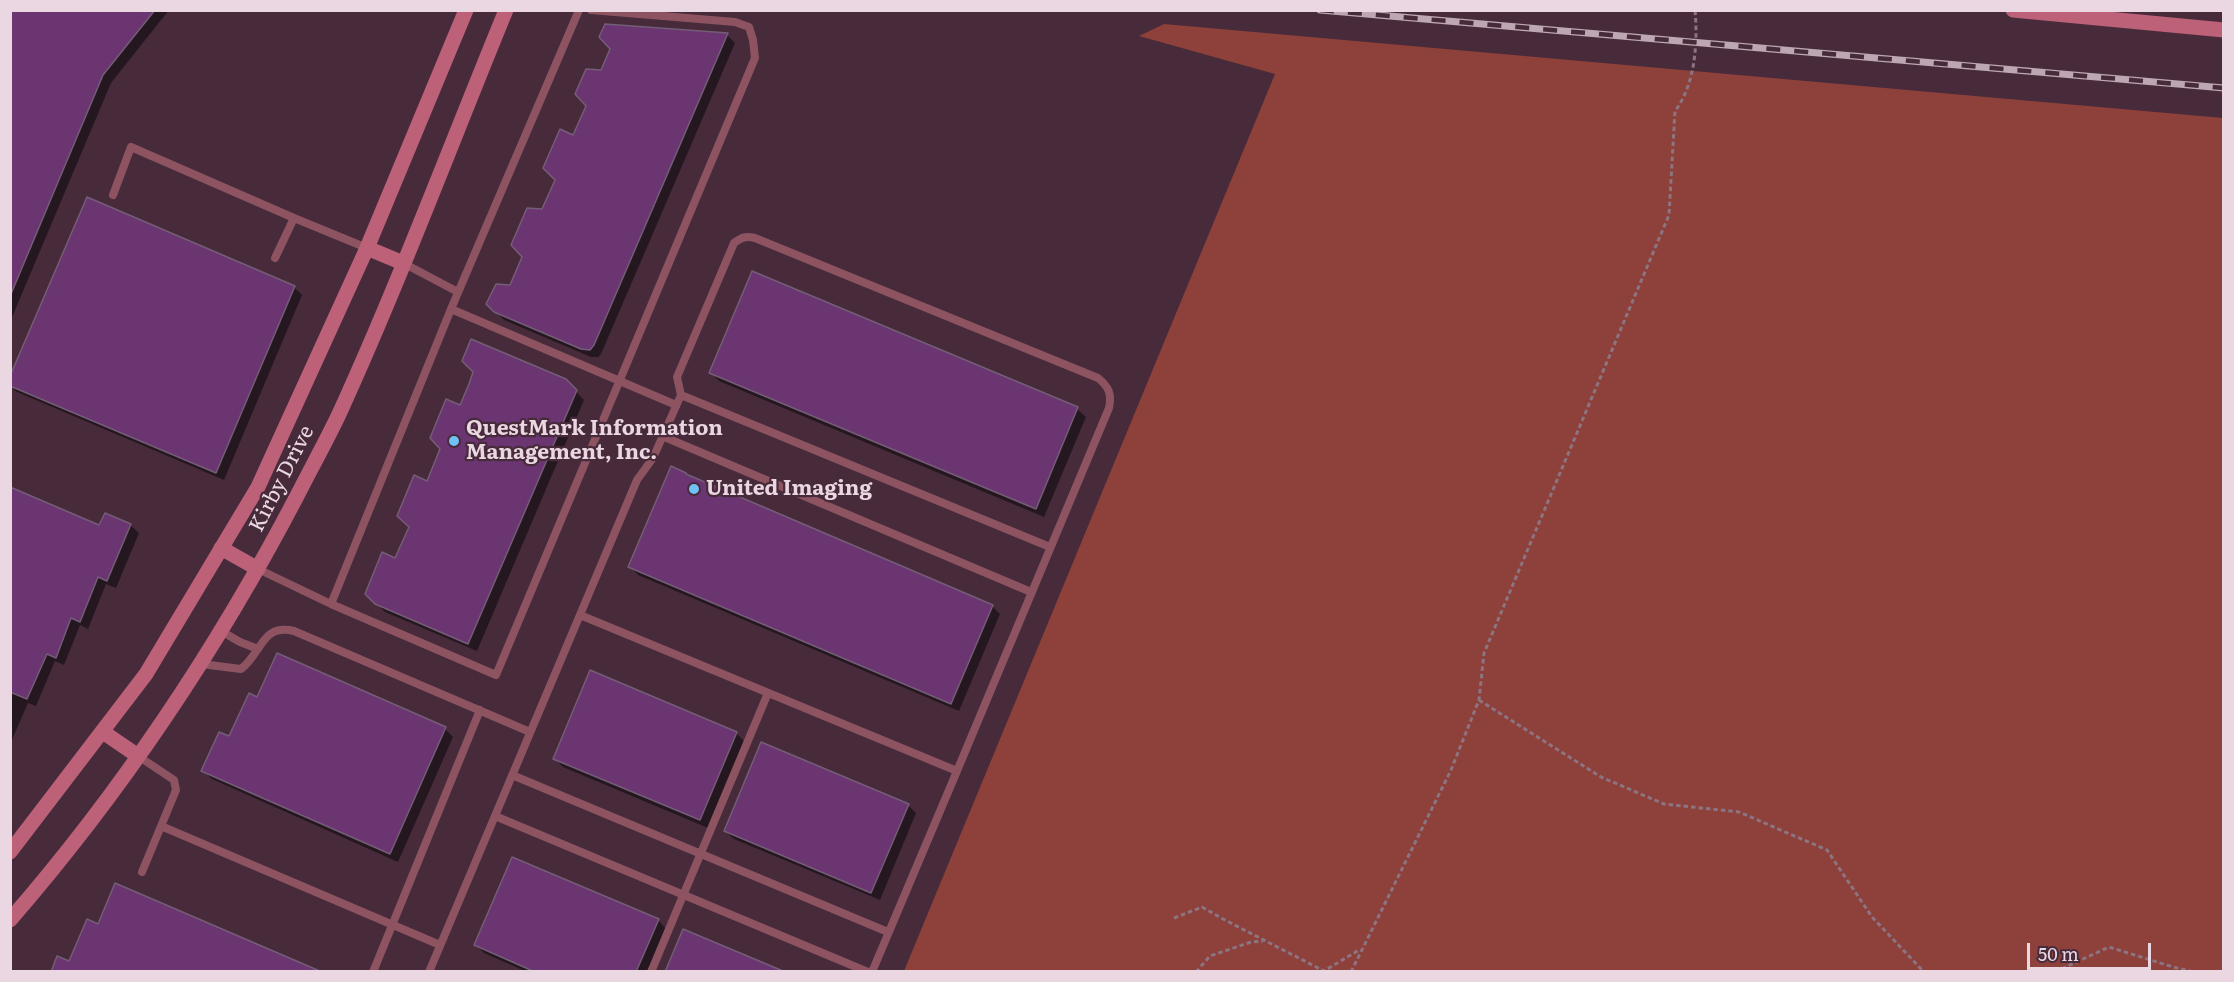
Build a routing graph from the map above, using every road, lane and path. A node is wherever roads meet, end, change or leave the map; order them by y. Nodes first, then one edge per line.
1 (466, 10) edge
2 (506, 10) edge
3 (579, 10) edge
4 (591, 10) edge
5 (1695, 10) edge
6 (2013, 10) edge
7 (2223, 30) edge
8 (113, 195) dead end
9 (294, 218) junction
10 (367, 248) junction
11 (275, 258) dead end
12 (403, 263) junction
13 (458, 292) junction
14 (451, 309) junction
15 (618, 380) junction
16 (681, 395) junction
17 (676, 405) junction
18 (662, 436) junction
19 (1050, 547) junction
20 (221, 548) junction
21 (258, 569) junction
22 (1031, 592) junction
23 (331, 604) junction
24 (580, 615) junction
25 (221, 631) junction
26 (258, 649) junction
27 (201, 664) junction
28 (768, 693) junction
29 (1479, 700) junction
30 (480, 710) junction
31 (103, 732) junction
32 (530, 732) junction
33 (138, 756) junction
34 (957, 771) junction
35 (512, 775) junction
36 (495, 816) junction
37 (161, 826) junction
38 (10, 852) edge
39 (701, 853) junction
40 (142, 872) dead end
41 (683, 896) junction
42 (1174, 918) dead end
43 (10, 920) edge
44 (392, 925) junction
45 (888, 932) junction
46 (1265, 941) junction
47 (440, 945) junction
48 (1361, 949) junction
49 (373, 972) edge
50 (429, 972) edge
51 (651, 972) edge
52 (868, 972) edge
53 (872, 972) edge
54 (1196, 972) edge
55 (1351, 972) edge
56 (1924, 972) edge
57 (2055, 972) edge
58 (2194, 972) edge

1 - 10 main road, Kirby Drive
2 - 12 main road, Kirby Drive
3 - 13 lane
4 - 15 lane
5 - 29 path
6 - 7 main road
8 - 9 lane
9 - 10 lane
9 - 11 lane
10 - 12 main road
10 - 20 main road, Kirby Drive
12 - 13 lane
12 - 21 main road, Kirby Drive
13 - 14 lane
14 - 15 lane
14 - 23 lane
15 - 17 lane
15 - 23 lane
16 - 17 lane
16 - 19 lane
16 - 19 lane
17 - 18 lane
18 - 22 lane
18 - 24 lane
19 - 22 lane
20 - 21 main road
20 - 31 main road, Kirby Drive
21 - 23 lane
21 - 25 main road, Kirby Drive
22 - 34 lane
24 - 28 lane
24 - 32 lane
25 - 26 lane
25 - 27 main road, Kirby Drive
26 - 27 lane
26 - 30 lane
27 - 33 main road, Kirby Drive
28 - 34 lane
28 - 39 lane
29 - 48 path
29 - 56 path
30 - 32 lane
30 - 44 lane
31 - 33 main road
31 - 38 main road, Kirby Drive
32 - 35 lane
33 - 37 lane
33 - 43 main road, Kirby Drive
34 - 45 lane
35 - 36 lane
35 - 39 lane
36 - 41 lane
36 - 47 lane
37 - 40 lane
37 - 44 lane
39 - 41 lane
39 - 45 lane
41 - 51 lane
41 - 52 lane
42 - 46 path
44 - 47 lane
44 - 49 lane
45 - 53 lane
46 - 48 path
46 - 54 path
47 - 50 lane
48 - 55 path
57 - 58 path

